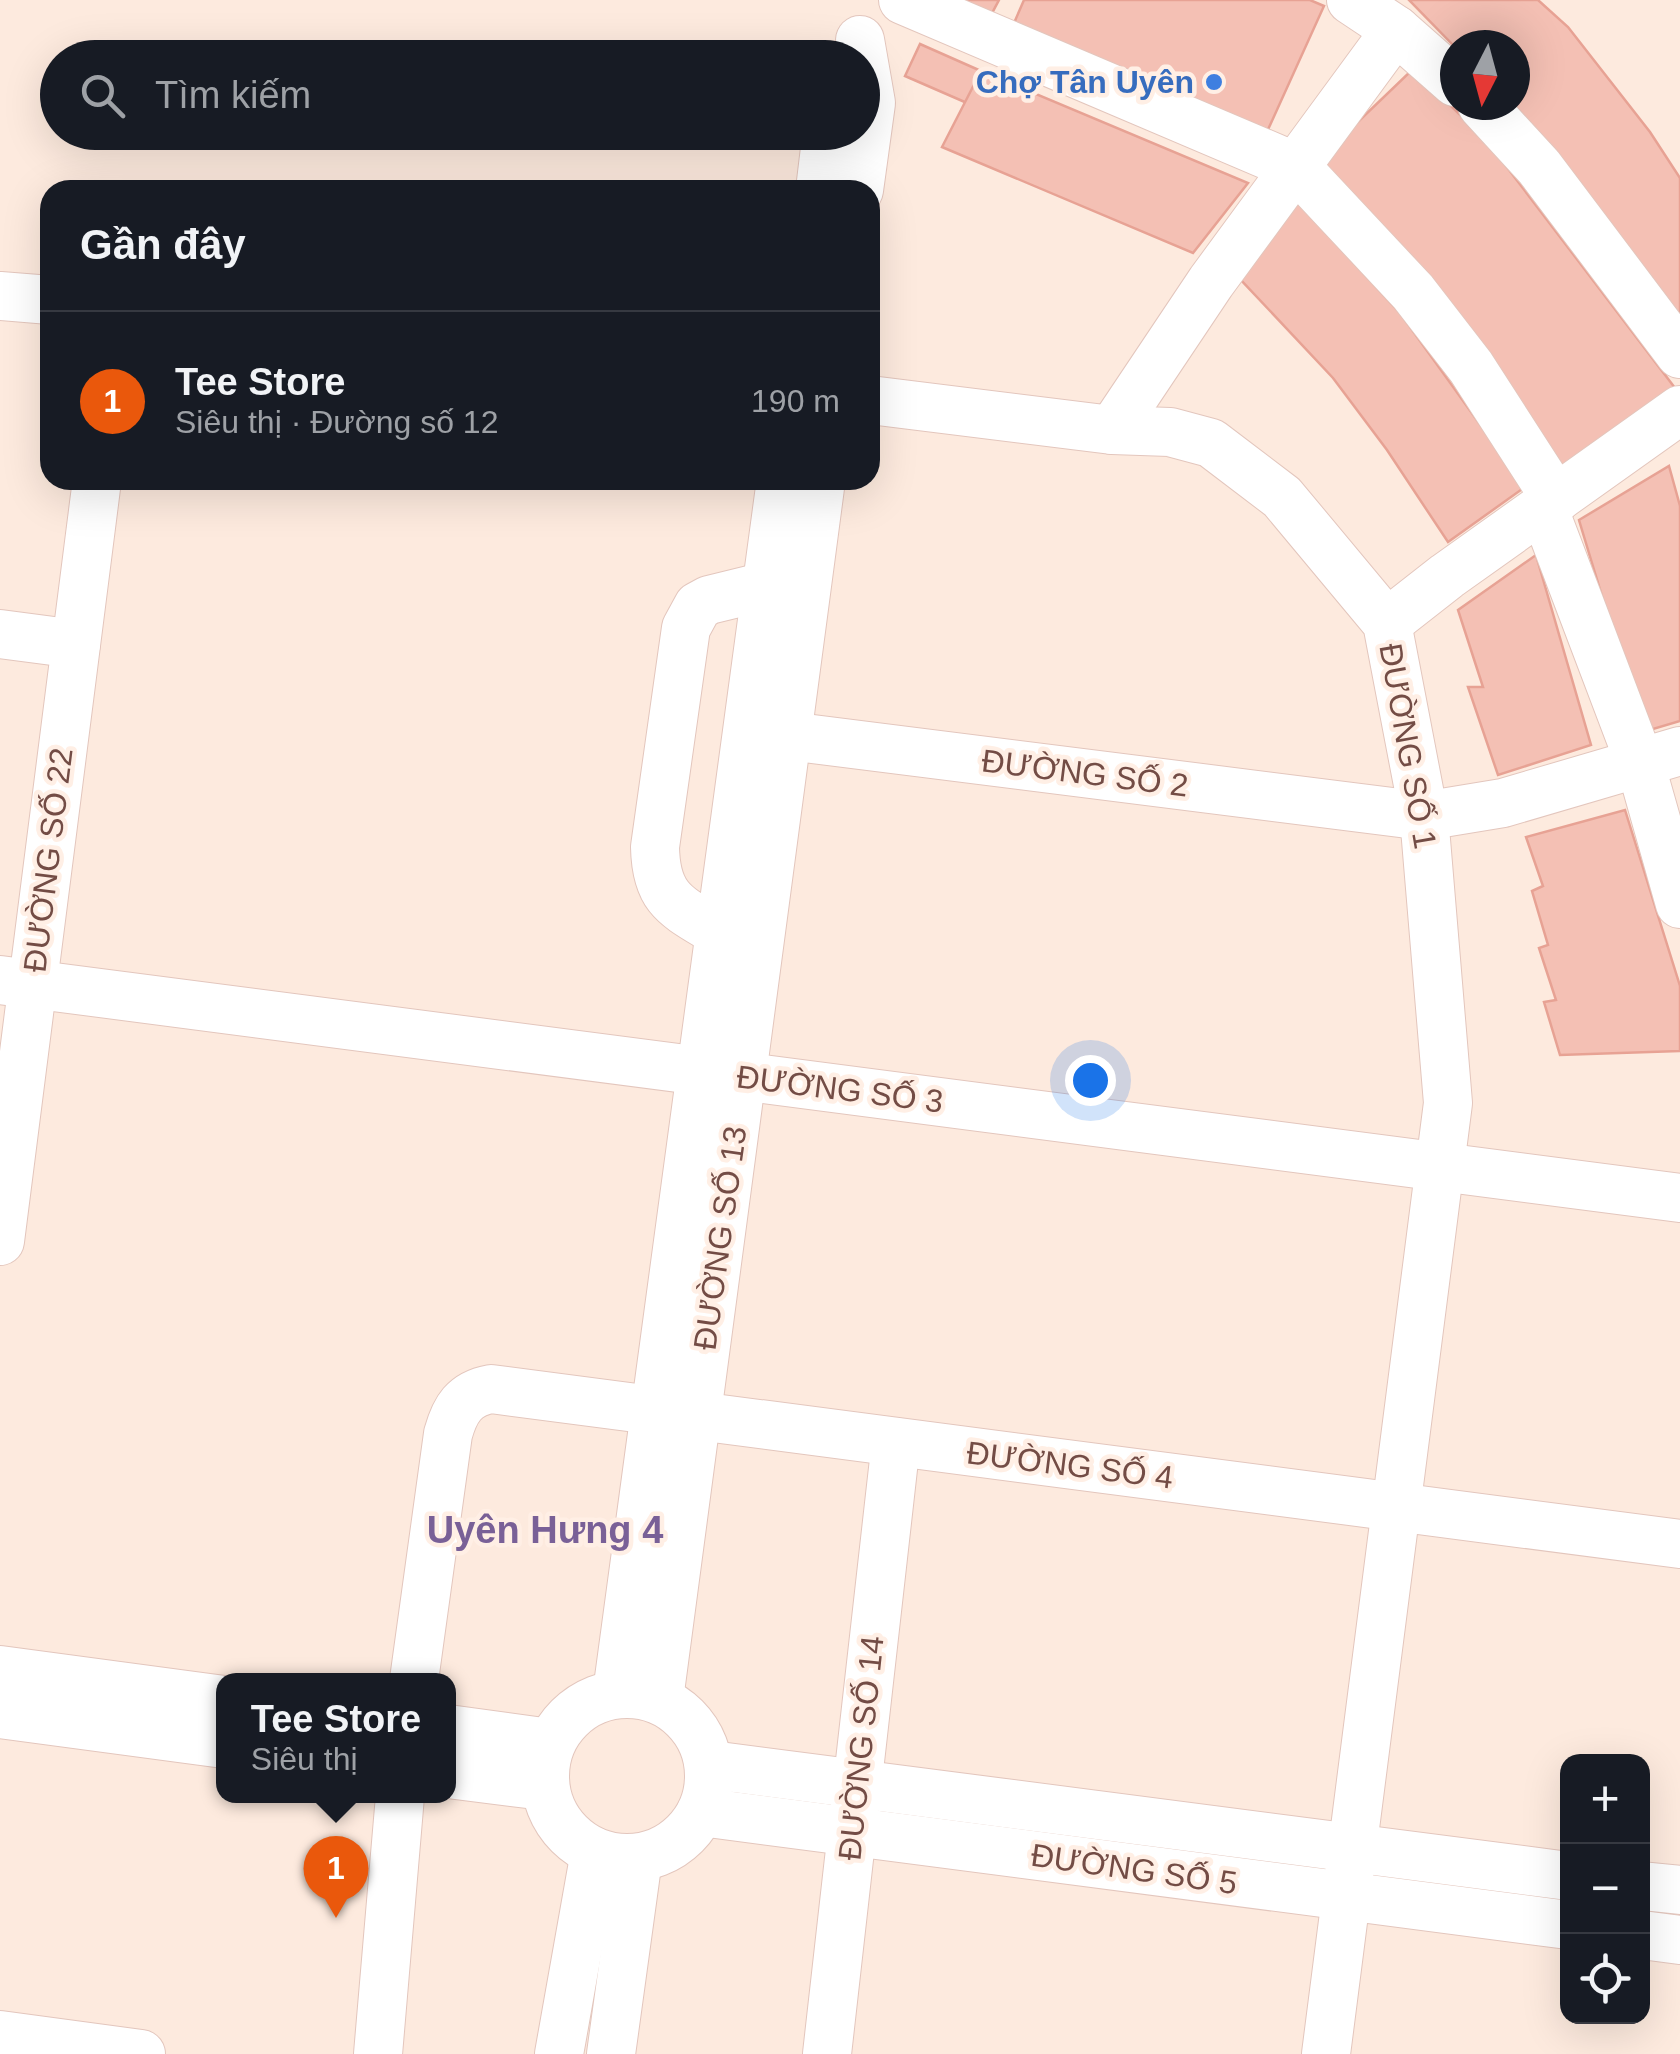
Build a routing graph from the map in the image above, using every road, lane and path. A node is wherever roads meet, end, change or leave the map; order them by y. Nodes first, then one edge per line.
1 (903, 0) edge
2 (1351, 0) edge
3 (1396, 30) junction
4 (1440, 69) edge
5 (1496, 120) edge
6 (826, 150) edge
7 (865, 150) edge
8 (1296, 167) junction
9 (821, 180) edge
10 (860, 180) edge
11 (0, 296) edge
12 (40, 299) edge
13 (1680, 354) edge
14 (880, 401) edge
15 (1679, 416) edge
16 (1112, 430) junction
17 (96, 490) edge
18 (780, 490) edge
19 (819, 490) edge
20 (1550, 503) junction
21 (766, 586) junction
22 (1387, 623) junction
23 (0, 634) edge
24 (76, 644) junction
25 (767, 733) junction
26 (1660, 757) edge
27 (1424, 816) junction
28 (1680, 904) edge
29 (720, 933) junction
30 (16, 982) edge
31 (721, 1074) junction
32 (1442, 1166) junction
33 (1680, 1198) edge
34 (0, 1241) edge
35 (676, 1413) junction
36 (896, 1442) junction
37 (1397, 1508) junction
38 (1680, 1544) edge
39 (0, 1670) edge
40 (415, 1673) edge
41 (638, 1696) junction
42 (216, 1699) edge
43 (0, 1714) edge
44 (456, 1732) edge
45 (216, 1743) edge
46 (547, 1764) junction
47 (710, 1765) junction
48 (456, 1773) edge
49 (858, 1784) junction
50 (399, 1803) edge
51 (701, 1812) junction
52 (852, 1832) junction
53 (1352, 1849) junction
54 (616, 1855) junction
55 (1560, 1875) edge
56 (1650, 1887) edge
57 (1680, 1890) edge
58 (1346, 1897) junction
59 (1560, 1925) edge
60 (1650, 1936) edge
61 (1680, 1940) edge
62 (0, 2035) edge
63 (141, 2054) edge
64 (378, 2054) edge
65 (559, 2054) edge
66 (611, 2054) edge
67 (827, 2054) edge
68 (1326, 2054) edge

1 - 8 street
2 - 3 street
3 - 4 street
3 - 8 street
5 - 13 street
6 - 9 street
7 - 10 street
8 - 16 street
8 - 20 street
11 - 12 street
14 - 16 street, ĐƯỜNG SỐ 1
15 - 20 street
16 - 22 street, ĐƯỜNG SỐ 1
17 - 24 street, ĐƯỜNG SỐ 22
18 - 21 street, ĐƯỜNG SỐ 13
19 - 25 street, ĐƯỜNG SỐ 13
20 - 22 street
20 - 26 street
21 - 25 street, ĐƯỜNG SỐ 13
21 - 29 street
22 - 27 street, ĐƯỜNG SỐ 1
23 - 24 street
24 - 30 street, ĐƯỜNG SỐ 22
25 - 27 street, ĐƯỜNG SỐ 2
25 - 29 street, ĐƯỜNG SỐ 13
25 - 31 street, ĐƯỜNG SỐ 13
26 - 27 street, ĐƯỜNG SỐ 2
26 - 28 street
27 - 32 street, ĐƯỜNG SỐ 1
29 - 31 street, ĐƯỜNG SỐ 13
30 - 31 street, ĐƯỜNG SỐ 3
30 - 34 street, ĐƯỜNG SỐ 22
31 - 32 street, ĐƯỜNG SỐ 3
31 - 35 street, ĐƯỜNG SỐ 13
32 - 33 street, ĐƯỜNG SỐ 3
32 - 37 street, ĐƯỜNG SỐ 1
35 - 36 street, ĐƯỜNG SỐ 4
35 - 40 street, ĐƯỜNG SỐ 4
35 - 41 street, ĐƯỜNG SỐ 13
36 - 37 street, ĐƯỜNG SỐ 4
36 - 49 street, ĐƯỜNG SỐ 14
37 - 38 street, ĐƯỜNG SỐ 4
37 - 53 street, ĐƯỜNG SỐ 1
39 - 42 street
41 - 46 street
41 - 47 street
43 - 45 street
44 - 46 street
46 - 48 street
46 - 54 street
47 - 49 street, ĐƯỜNG SỐ 5
47 - 51 street
49 - 52 street, ĐƯỜNG SỐ 14
49 - 53 street, ĐƯỜNG SỐ 5
50 - 64 street
51 - 52 street, ĐƯỜNG SỐ 5
51 - 54 street
52 - 58 street, ĐƯỜNG SỐ 5
52 - 67 street, ĐƯỜNG SỐ 14
53 - 55 street, ĐƯỜNG SỐ 5
53 - 58 street, ĐƯỜNG SỐ 1
54 - 65 street
54 - 66 street
56 - 57 street
58 - 59 street, ĐƯỜNG SỐ 5
58 - 68 street, ĐƯỜNG SỐ 1
60 - 61 street
62 - 63 street

